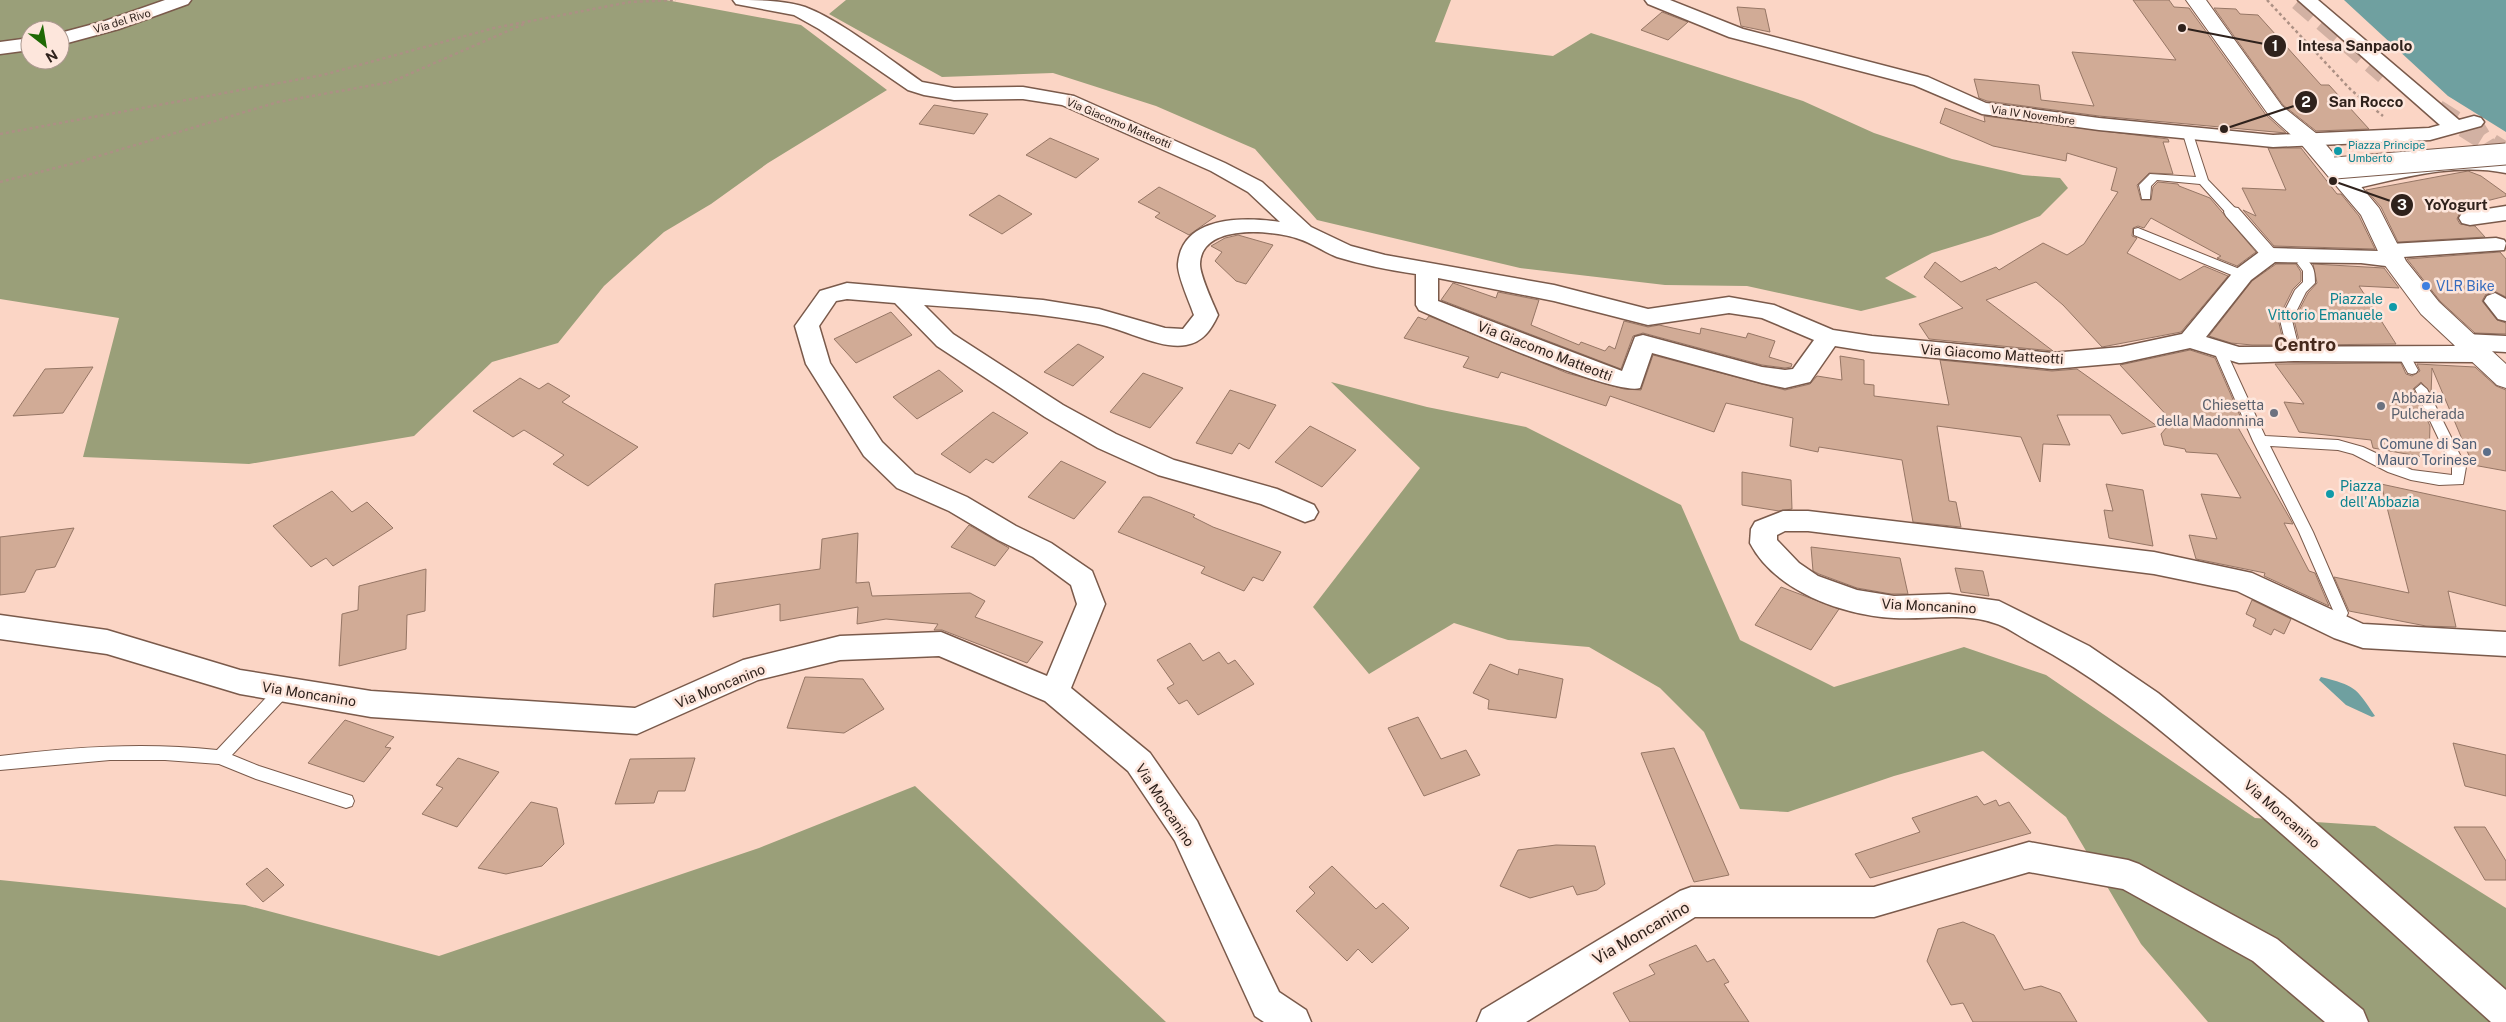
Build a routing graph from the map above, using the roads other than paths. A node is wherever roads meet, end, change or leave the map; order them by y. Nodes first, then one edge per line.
1 (182, 0) edge
2 (742, 0) edge
3 (1654, 0) edge
4 (2196, 0) edge
5 (2307, 0) edge
6 (70, 36) edge
7 (20, 45) edge
8 (0, 48) edge
9 (2188, 134) junction
10 (2309, 139) junction
11 (2506, 154) tunnel mouth
12 (2357, 160) dead end
13 (2506, 166) edge
14 (2338, 172) junction
15 (2203, 181) junction
16 (2146, 197) dead end
17 (2232, 212) joint
18 (2506, 213) edge
19 (2470, 218) dead end
20 (1303, 232) junction
21 (2138, 232) dead end
22 (2496, 245) dead end
23 (2392, 255) junction
24 (2270, 256) junction
25 (2304, 263) dead end
26 (1427, 268) junction
27 (2243, 275) junction
28 (901, 296) junction
29 (1829, 337) junction
30 (2190, 340) junction
31 (2506, 344) edge
32 (2471, 348) junction
33 (2219, 349) junction
34 (2294, 353) junction
35 (2506, 380) edge
36 (2421, 389) dead end
37 (2260, 441) junction
38 (1305, 512) dead end
39 (2341, 613) dead end
40 (0, 627) edge
41 (2506, 644) edge
42 (284, 689) junction
43 (1055, 692) junction
44 (220, 757) junction
45 (0, 763) edge
46 (346, 801) dead end
47 (2506, 1013) edge
48 (1294, 1022) edge
49 (1494, 1022) edge
50 (2351, 1022) edge

1 - 6 street, Via del Rivo
2 - 20 street, Via Giacomo Matteotti
3 - 9 street, Via IV Novembre
4 - 10 street
5 - 10 street
7 - 8 street
9 - 10 street, Via IV Novembre
9 - 15 lane
10 - 14 street
11 - 14 street, bridge
12 - 14 street
13 - 14 street
14 - 23 street
15 - 16 lane
15 - 17 lane
17 - 24 street
18 - 19 street
20 - 26 street, Via Giacomo Matteotti
20 - 28 street
21 - 27 lane
22 - 23 street
23 - 24 street
23 - 32 street
24 - 27 street
25 - 34 lane
26 - 29 street, Via Giacomo Matteotti
26 - 29 street, Via Giacomo Matteotti
27 - 30 street
28 - 38 street
28 - 43 street
29 - 30 street, Via Giacomo Matteotti
30 - 33 street
31 - 32 street
32 - 34 street
32 - 35 street
33 - 34 street
33 - 37 lane
36 - 37 lane
37 - 39 lane
40 - 42 street, Via Moncanino
41 - 47 street, Via Moncanino
42 - 43 street, Via Moncanino
42 - 44 lane
43 - 48 street, Via Moncanino
44 - 45 lane
44 - 46 lane
49 - 50 street, Via Moncanino

